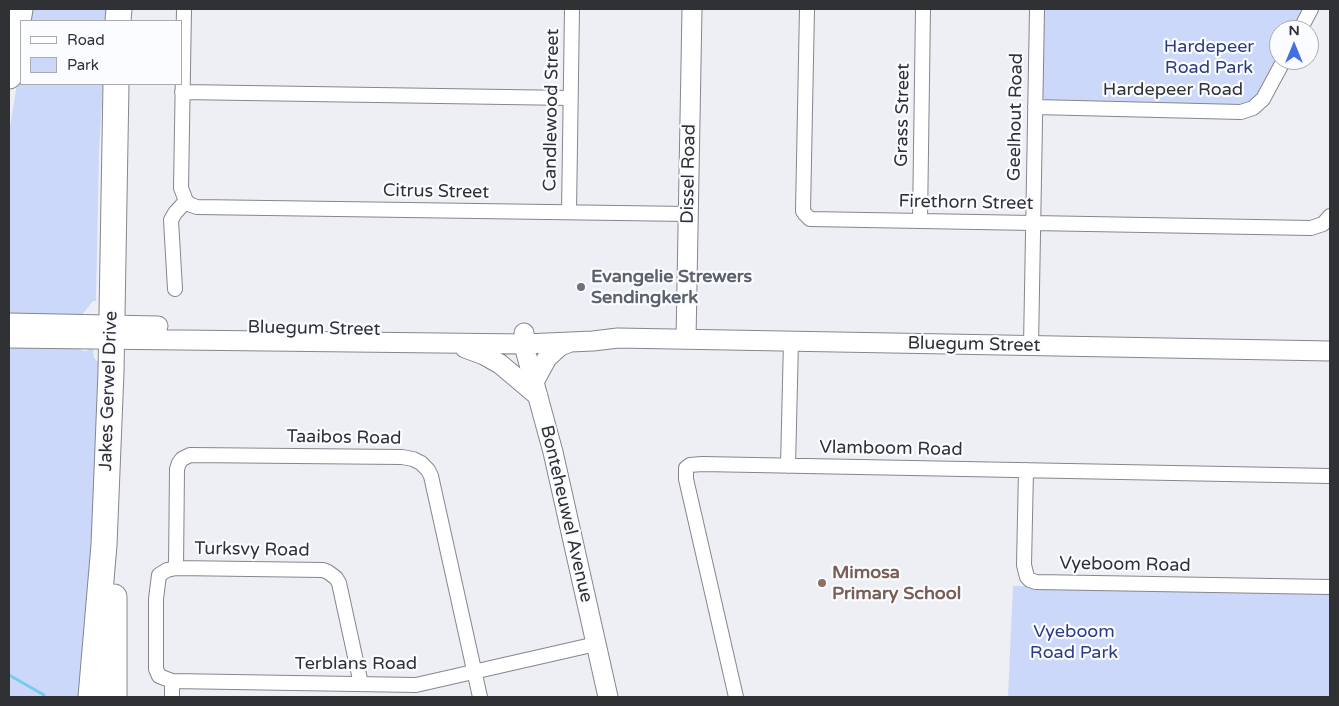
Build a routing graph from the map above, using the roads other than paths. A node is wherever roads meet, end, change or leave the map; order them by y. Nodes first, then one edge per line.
1 (20, 9) edge
2 (184, 9) edge
3 (572, 9) edge
4 (692, 9) edge
5 (807, 9) edge
6 (923, 9) edge
7 (1037, 9) edge
8 (1279, 70) edge
9 (9, 76) edge
10 (116, 85) edge
11 (182, 92) junction
12 (570, 98) junction
13 (1035, 108) junction
14 (186, 201) junction
15 (569, 212) junction
16 (688, 214) junction
17 (1330, 216) edge
18 (920, 221) junction
19 (1033, 222) junction
20 (175, 289) dead end
21 (9, 323) edge
22 (111, 332) junction
23 (9, 338) edge
24 (525, 338) junction
25 (618, 338) junction
26 (686, 339) junction
27 (791, 341) junction
28 (572, 342) junction
29 (452, 344) junction
30 (1031, 346) junction
31 (1330, 351) edge
32 (536, 389) junction
33 (788, 466) junction
34 (1026, 470) junction
35 (1330, 476) edge
36 (104, 525) junction
37 (176, 562) junction
38 (1330, 588) edge
39 (596, 644) junction
40 (476, 672) junction
41 (172, 681) junction
42 (361, 684) junction
43 (90, 697) edge
44 (114, 697) edge
45 (172, 697) edge
46 (480, 697) edge
47 (608, 697) edge
48 (736, 697) edge

1 - 9 highway
2 - 11 street
3 - 12 street, Candlewood Street
4 - 16 street, Dissel Road
5 - 18 street, Firethorn Street
6 - 18 street, Grass Street
7 - 13 street, Geelhout Road
8 - 13 street, Hardepeer Road
10 - 22 highway, Jakes Gerwel Drive
11 - 12 street
11 - 14 street
12 - 15 street, Candlewood Street
13 - 19 street, Geelhout Road
14 - 15 street, Citrus Street
14 - 20 street
15 - 16 street, Citrus Street
16 - 26 street, Dissel Road
17 - 19 street, Firethorn Street
18 - 19 street, Firethorn Street
19 - 30 street, Geelhout Road
21 - 22 street, Bluegum Street
22 - 23 street, Bluegum Street
22 - 24 street, Bluegum Street
22 - 29 street, Bluegum Street
22 - 36 highway, Jakes Gerwel Drive
24 - 25 street, Bluegum Street
24 - 28 street, Bluegum Street
24 - 29 street, Bluegum Street
24 - 32 street, Bonteheuwel Avenue
25 - 26 street, Bluegum Street
25 - 28 street, Bluegum Street
26 - 27 street, Bluegum Street
27 - 30 street, Bluegum Street
27 - 33 street
28 - 32 street
29 - 32 street
30 - 31 street, Bluegum Street
32 - 39 street, Bonteheuwel Avenue
33 - 34 street, Vlamboom Road
33 - 48 street, Vlamboom Road
34 - 35 street, Vlamboom Road
34 - 38 street, Vyeboom Road
36 - 43 highway, Jakes Gerwel Drive
36 - 44 highway
37 - 40 street, Taaibos Road
37 - 41 street, Turksvy Road
37 - 42 street, Turksvy Road
39 - 40 street, Terblans Road
39 - 47 street, Bonteheuwel Avenue
40 - 42 street, Terblans Road
40 - 46 street, Taaibos Road
41 - 42 street, Terblans Road
41 - 45 street

